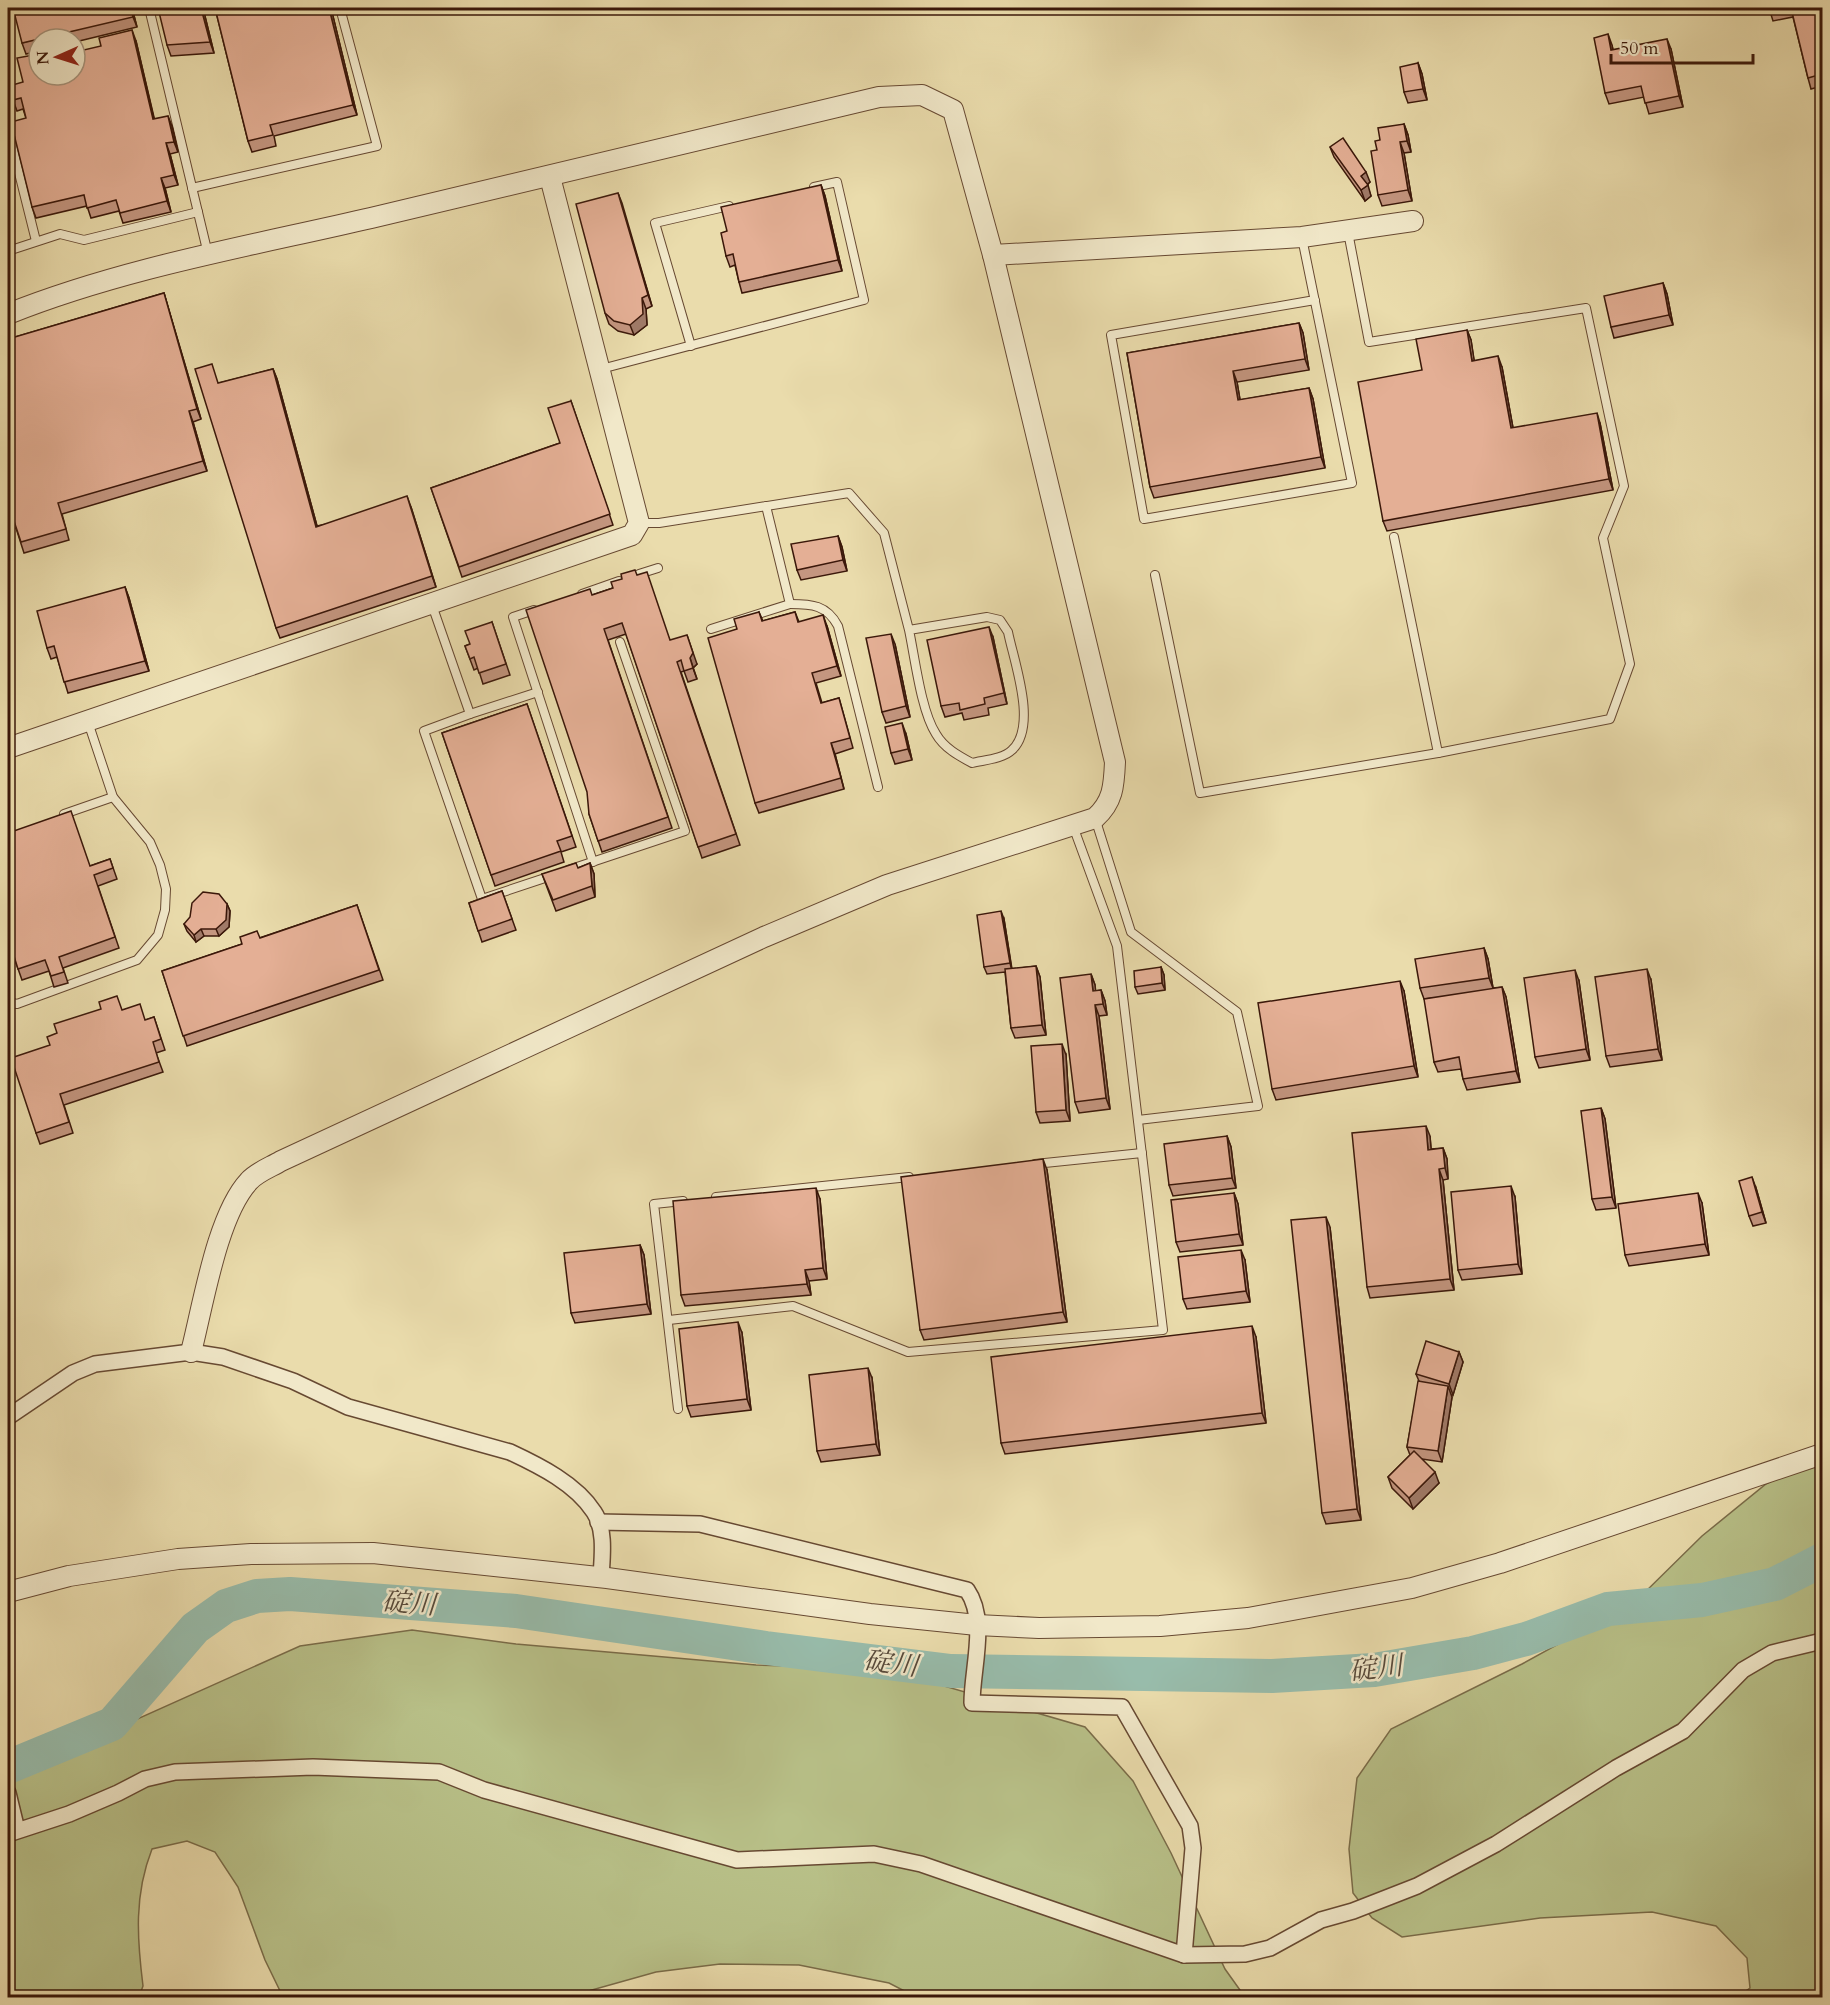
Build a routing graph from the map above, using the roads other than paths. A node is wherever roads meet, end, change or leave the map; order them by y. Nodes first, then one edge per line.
1 (149, 8) edge
2 (340, 8) edge
3 (8, 129) edge
4 (550, 177) junction
5 (192, 188) junction
6 (803, 190) edge
7 (735, 205) edge
8 (198, 212) junction
9 (1413, 221) dead end
10 (1348, 230) junction
11 (1302, 237) junction
12 (36, 241) junction
13 (8, 250) edge
14 (209, 255) junction
15 (993, 255) junction
16 (1315, 300) junction
17 (8, 314) edge
18 (691, 346) junction
19 (600, 369) junction
20 (766, 506) junction
21 (639, 523) junction
22 (1394, 537) dead end
23 (658, 568) dead end
24 (1155, 575) dead end
25 (635, 576) edge
26 (624, 579) edge
27 (569, 598) edge
28 (432, 603) junction
29 (790, 604) junction
30 (546, 606) edge
31 (711, 628) dead end
32 (909, 630) junction
33 (620, 642) dead end
34 (538, 692) junction
35 (470, 714) junction
36 (87, 721) junction
37 (8, 748) edge
38 (1438, 753) junction
39 (878, 787) dead end
40 (114, 797) junction
41 (1095, 818) junction
42 (50, 819) edge
43 (1073, 825) junction
44 (593, 862) junction
45 (8, 1002) edge
46 (1138, 1120) junction
47 (1142, 1153) junction
48 (1023, 1165) edge
49 (916, 1176) edge
50 (702, 1199) edge
51 (690, 1200) edge
52 (669, 1320) junction
53 (191, 1352) junction
54 (678, 1409) dead end
55 (8, 1417) edge
56 (1822, 1454) edge
57 (598, 1522) junction
58 (601, 1577) junction
59 (8, 1592) edge
60 (977, 1625) junction
61 (1822, 1641) edge
62 (8, 1792) edge
63 (12, 1832) edge
64 (1184, 1955) junction

1 - 5 lane
2 - 5 lane
3 - 12 lane
4 - 14 street
4 - 15 street
4 - 19 street
5 - 8 lane
6 - 18 lane
7 - 18 lane
8 - 12 lane
8 - 14 lane
9 - 10 street
10 - 11 street
10 - 38 lane
11 - 15 street
11 - 16 lane
12 - 13 lane
14 - 17 street
15 - 41 street
16 - 16 lane
18 - 19 lane
19 - 21 street
20 - 21 lane
20 - 29 lane
20 - 32 lane
21 - 28 street
22 - 38 lane
23 - 25 lane
24 - 38 lane
26 - 27 lane
28 - 35 lane
28 - 36 street
29 - 31 lane
29 - 39 lane
30 - 34 lane
32 - 32 lane
33 - 44 lane
34 - 35 lane
34 - 44 lane
35 - 44 lane
36 - 37 street
36 - 40 lane
40 - 42 lane
40 - 45 lane
41 - 43 street
41 - 46 lane
43 - 46 lane
43 - 53 street
46 - 47 lane
47 - 48 lane
47 - 52 lane
49 - 50 lane
51 - 52 lane
52 - 54 lane
53 - 55 street
53 - 57 street
56 - 60 street
57 - 58 street
57 - 60 street
58 - 59 street
58 - 60 street
60 - 64 street
61 - 64 street
62 - 63 street
63 - 64 street

